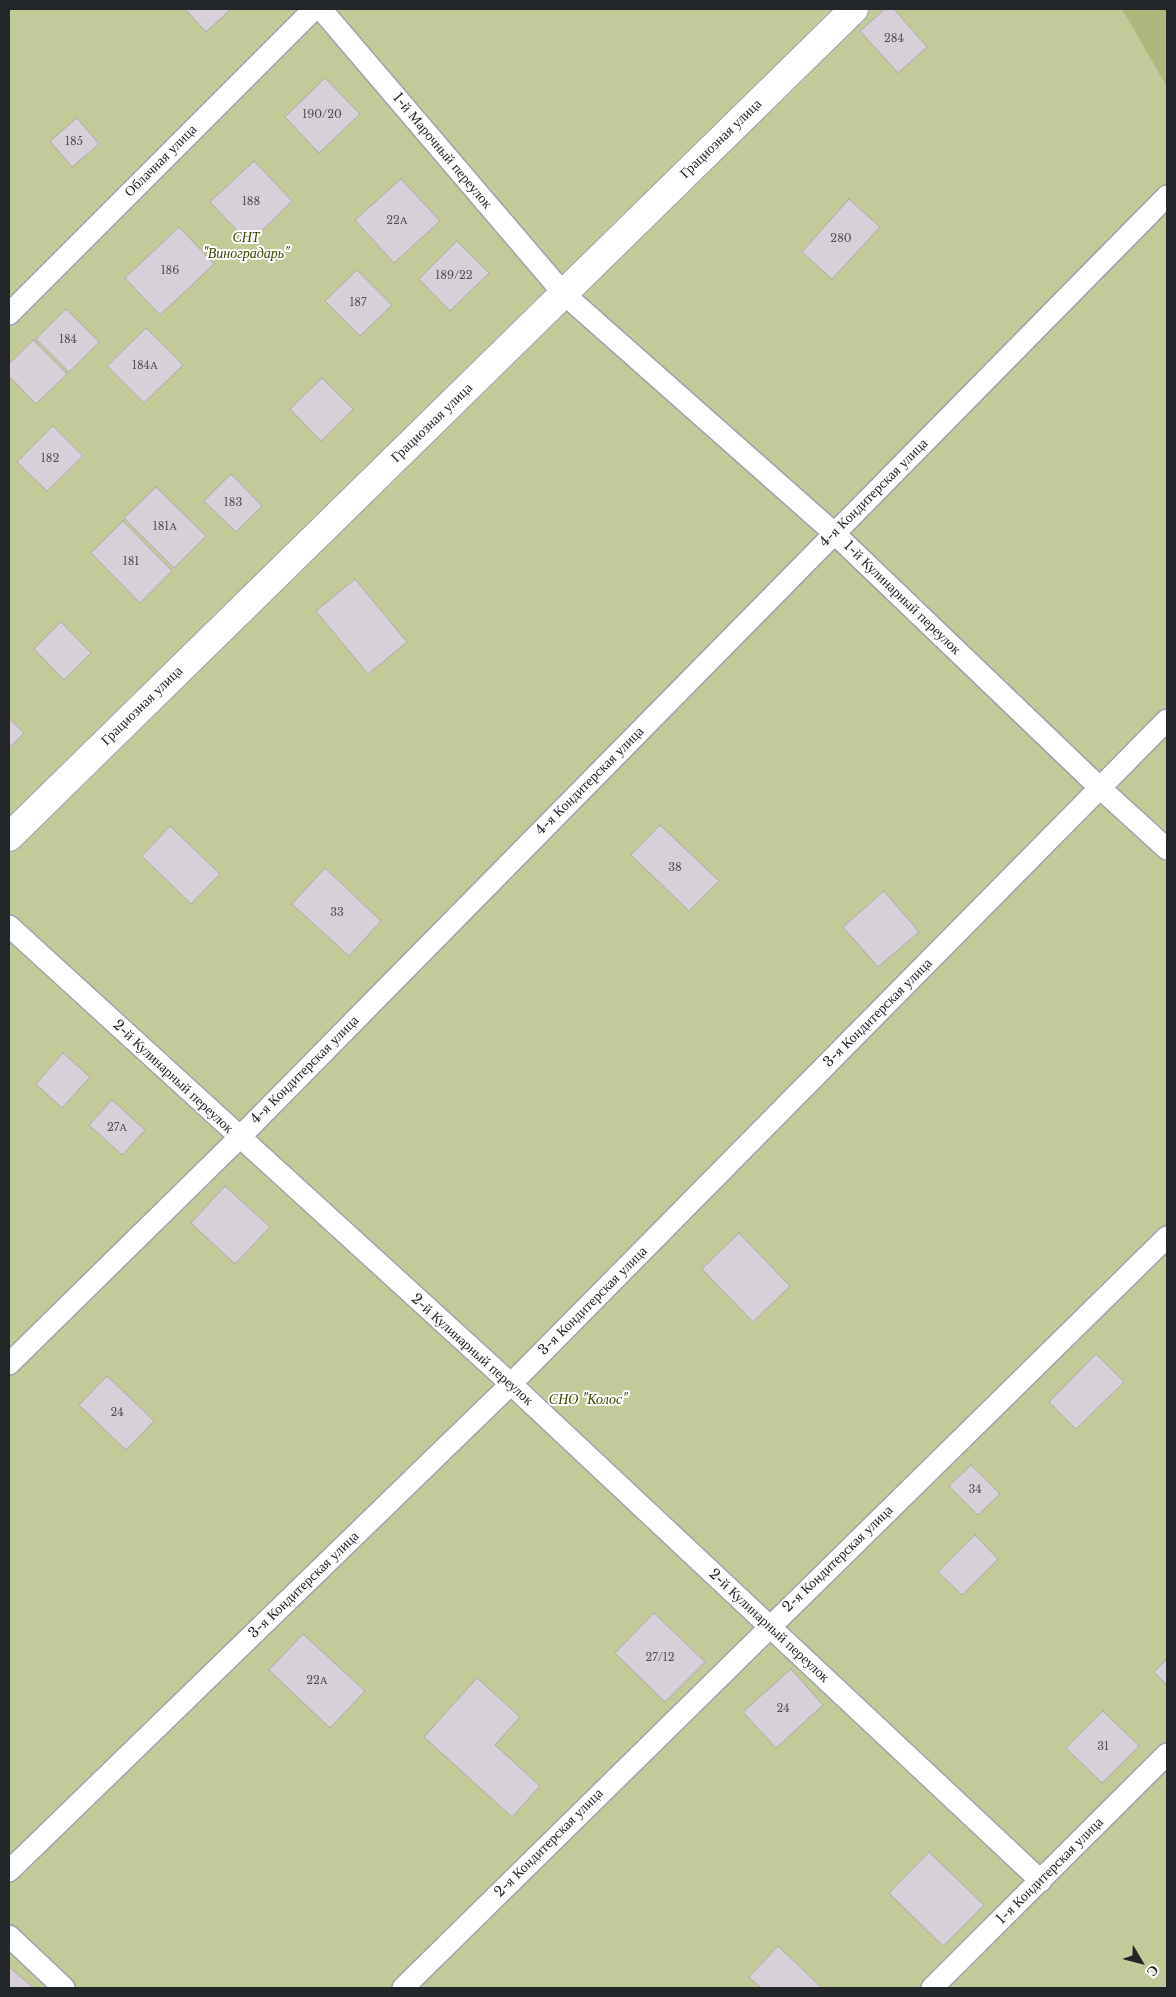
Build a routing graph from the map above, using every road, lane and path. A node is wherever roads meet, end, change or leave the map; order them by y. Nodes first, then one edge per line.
1 (314, 9) edge
2 (321, 9) edge
3 (854, 9) edge
4 (1167, 196) edge
5 (564, 294) junction
6 (9, 314) edge
7 (834, 533) junction
8 (1167, 720) edge
9 (1100, 788) junction
10 (9, 837) edge
11 (1167, 849) edge
12 (9, 926) edge
13 (239, 1138) junction
14 (1167, 1237) edge
15 (9, 1364) edge
16 (511, 1384) junction
17 (769, 1626) junction
18 (1167, 1754) edge
19 (9, 1871) edge
20 (1041, 1881) junction
21 (9, 1936) edge
22 (64, 1988) edge
23 (403, 1988) edge
24 (932, 1988) edge

1 - 6 lane, Облачная улица
2 - 5 lane, 1-й Марочный переулок
3 - 5 street, Грациозная улица
4 - 7 lane, 4-я Кондитерская улица
5 - 7 lane, 1-й Кулинарный переулок
5 - 10 street, Грациозная улица
7 - 9 lane, 1-й Кулинарный переулок
7 - 13 lane, 4-я Кондитерская улица
8 - 9 lane, 3-я Кондитерская улица
9 - 11 lane, 1-й Кулинарный переулок
9 - 16 lane, 3-я Кондитерская улица
12 - 13 lane, 2-й Кулинарный переулок
13 - 15 lane, 4-я Кондитерская улица
13 - 16 lane, 2-й Кулинарный переулок
14 - 17 lane, 2-я Кондитерская улица
16 - 17 lane, 2-й Кулинарный переулок
16 - 19 lane, 3-я Кондитерская улица
17 - 20 lane, 2-й Кулинарный переулок
17 - 23 lane, 2-я Кондитерская улица
18 - 20 lane, 1-я Кондитерская улица
20 - 24 lane, 1-я Кондитерская улица
21 - 22 lane

